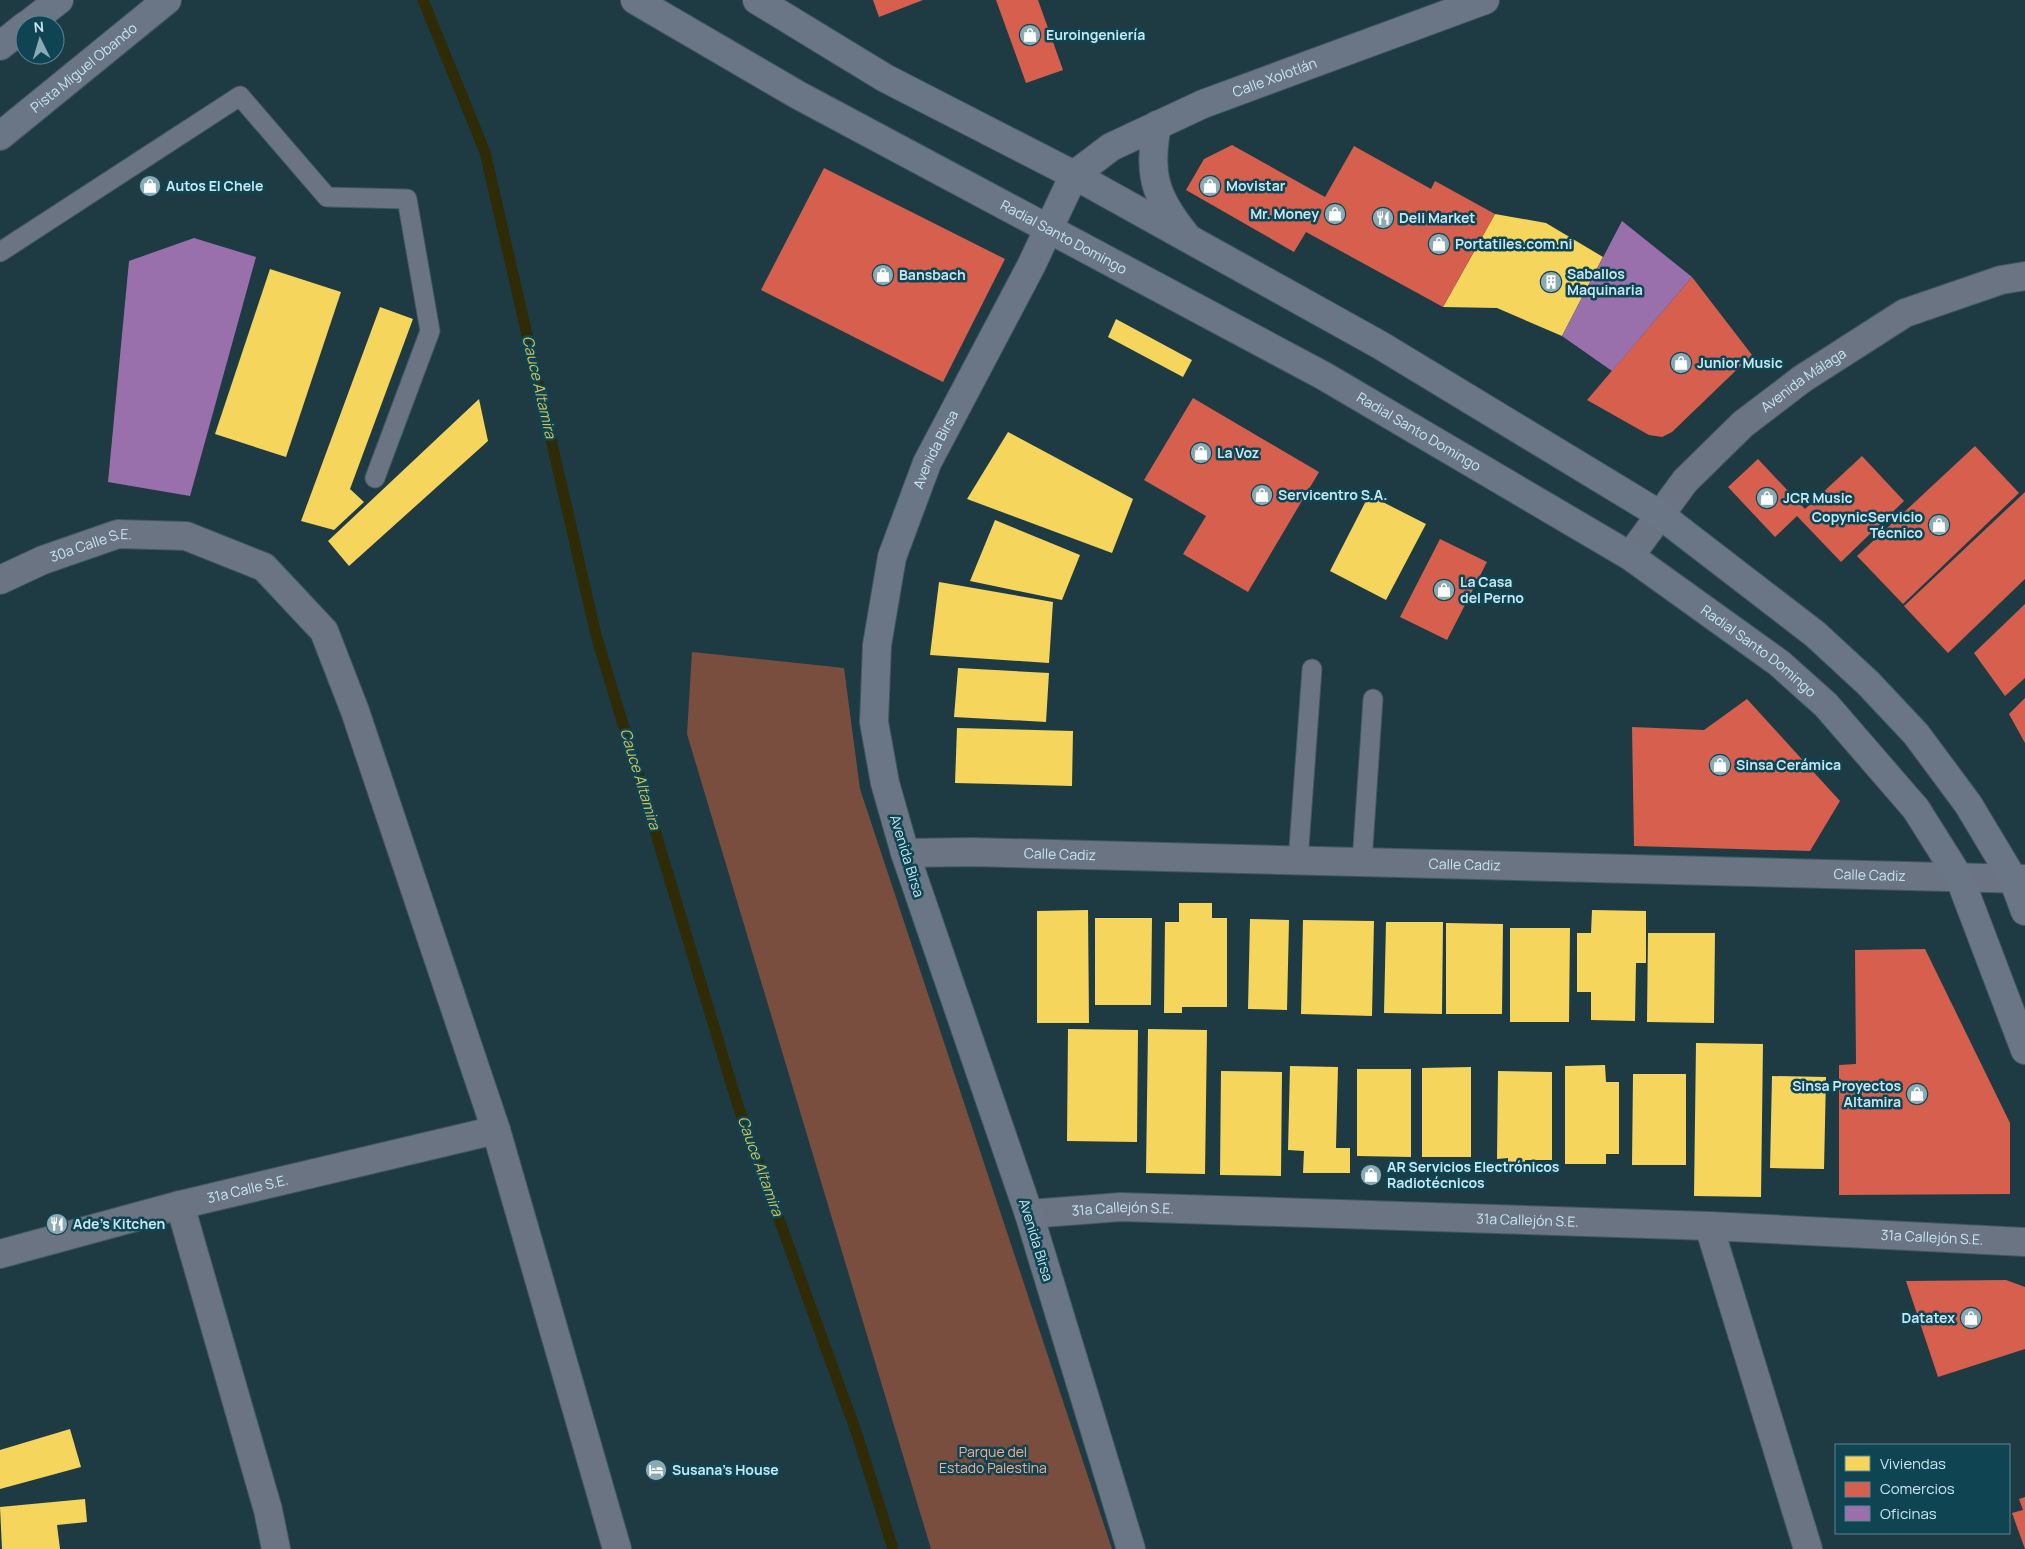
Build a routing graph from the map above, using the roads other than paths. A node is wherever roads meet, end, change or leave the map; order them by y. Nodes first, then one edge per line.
1 (59, 0) edge
2 (167, 0) edge
3 (635, 0) edge
4 (757, 0) edge
5 (1485, 0) edge
6 (40, 15) edge
7 (15, 34) edge
8 (0, 46) edge
9 (1157, 125) junction
10 (0, 136) edge
11 (1074, 175) junction
12 (1049, 227) junction
13 (1192, 242) junction
14 (0, 252) edge
15 (2025, 276) edge
16 (375, 478) dead end
17 (1659, 514) junction
18 (1630, 556) junction
19 (0, 580) edge
20 (1312, 669) dead end
21 (1373, 699) dead end
22 (905, 853) junction
23 (1298, 861) junction
24 (1362, 862) junction
25 (1960, 879) junction
26 (2019, 879) edge
27 (2025, 911) edge
28 (2025, 1050) edge
29 (496, 1130) junction
30 (180, 1205) junction
31 (1028, 1214) junction
32 (1709, 1226) junction
33 (2025, 1242) edge
34 (0, 1254) edge
35 (276, 1549) edge
36 (617, 1549) edge
37 (1132, 1549) edge
38 (1808, 1549) edge

1 - 6 main road
2 - 10 main road, Pista Miguel Obando
3 - 12 main road, Radial Santo Domingo
4 - 11 main road
5 - 9 main road, Calle Xolotlán
7 - 8 main road
9 - 11 main road, Calle Xolotlán
9 - 13 main road
11 - 12 main road, Avenida Birsa
11 - 13 main road
12 - 18 main road, Radial Santo Domingo
12 - 22 main road, Avenida Birsa
13 - 17 main road
14 - 16 lane
15 - 17 street, Avenida Málaga
17 - 18 street, Avenida Málaga
17 - 26 main road
18 - 25 main road, Radial Santo Domingo
19 - 29 street, 30a Calle S.E.
20 - 23 lane
21 - 24 lane
22 - 23 street, Calle Cadiz
22 - 31 main road, Avenida Birsa
23 - 24 street, Calle Cadiz
24 - 25 street, Calle Cadiz
25 - 26 street, Calle Cadiz
25 - 28 main road, Radial Santo Domingo
26 - 27 main road
29 - 30 street, 31a Calle S.E.
29 - 36 street, 30a Calle S.E.
30 - 34 street, 31a Calle S.E.
30 - 35 street
31 - 32 street, 31a Callejón S.E.
31 - 37 main road, Avenida Birsa
32 - 33 street, 31a Callejón S.E.
32 - 38 street

